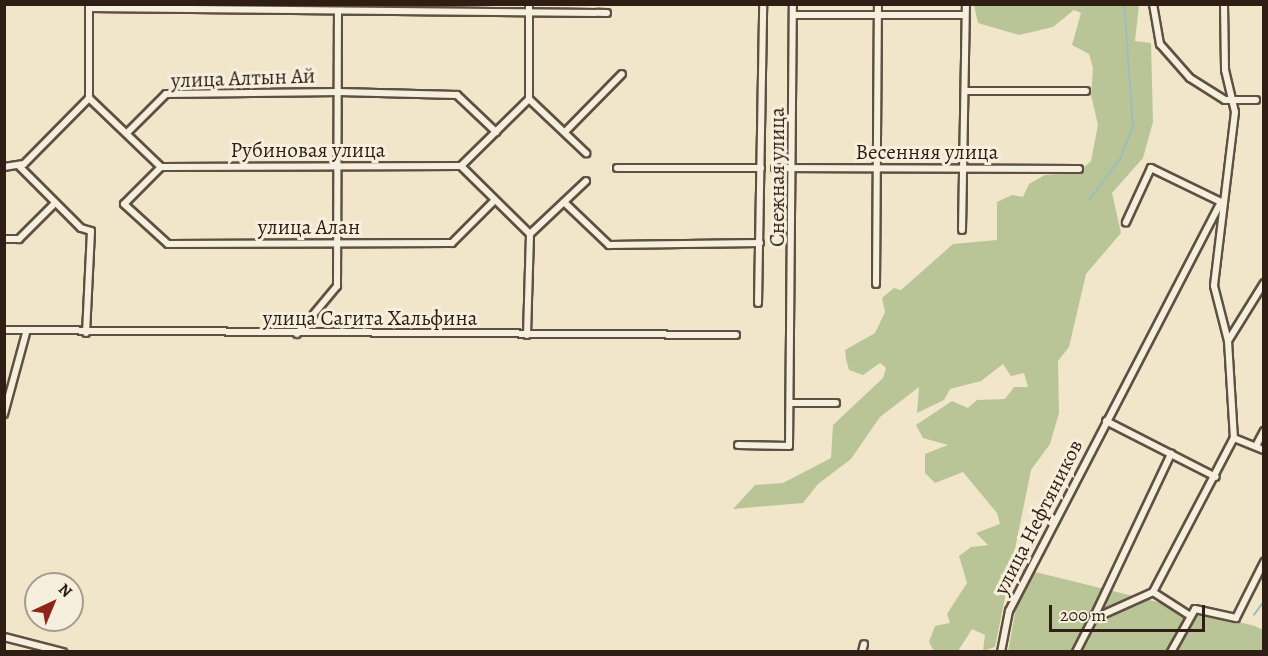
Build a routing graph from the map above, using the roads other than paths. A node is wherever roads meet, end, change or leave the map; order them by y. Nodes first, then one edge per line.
1 (390, 4) edge
2 (763, 4) edge
3 (793, 4) edge
4 (878, 4) edge
5 (966, 4) edge
6 (1153, 4) edge
7 (1224, 4) edge
8 (89, 6) edge
9 (289, 7) edge
10 (529, 8) edge
11 (338, 11) junction
12 (606, 13) dead end
13 (390, 14) junction
14 (793, 15) junction
15 (965, 15) junction
16 (878, 16) junction
17 (622, 74) dead end
18 (967, 91) junction
19 (1086, 91) dead end
20 (339, 92) junction
21 (89, 98) junction
22 (529, 99) junction
23 (1256, 100) dead end
24 (1233, 101) junction
25 (495, 132) junction
26 (565, 132) junction
27 (127, 133) junction
28 (586, 153) dead end
29 (461, 166) junction
30 (4, 167) edge
31 (20, 167) junction
32 (161, 167) junction
33 (339, 167) junction
34 (876, 167) junction
35 (617, 168) dead end
36 (761, 168) junction
37 (776, 168) dead end
38 (794, 169) junction
39 (964, 169) junction
40 (1079, 169) dead end
41 (586, 181) dead end
42 (493, 202) junction
43 (1221, 202) junction
44 (55, 203) junction
45 (565, 203) junction
46 (1126, 222) dead end
47 (962, 230) dead end
48 (530, 234) junction
49 (4, 239) edge
50 (760, 243) junction
51 (340, 244) junction
52 (1263, 283) edge
53 (876, 284) dead end
54 (758, 303) dead end
55 (4, 330) edge
56 (26, 333) junction
57 (86, 333) junction
58 (297, 334) junction
59 (527, 334) junction
60 (736, 335) dead end
61 (1228, 341) junction
62 (790, 403) junction
63 (836, 403) dead end
64 (4, 414) edge
65 (1106, 421) junction
66 (1263, 431) edge
67 (1234, 438) junction
68 (738, 445) dead end
69 (1256, 446) junction
70 (1263, 450) edge
71 (1171, 454) junction
72 (1216, 477) junction
73 (1263, 562) edge
74 (1153, 592) junction
75 (1189, 615) junction
76 (1093, 619) junction
77 (4, 637) edge
78 (63, 651) edge
79 (1001, 651) edge
80 (1076, 651) edge
81 (1171, 651) edge

1 - 13 street
2 - 36 street
3 - 14 street, Снежная улица
4 - 16 street
5 - 15 street
6 - 24 street
7 - 24 street
8 - 9 street
8 - 21 street
9 - 11 street
10 - 12 street
10 - 13 street
10 - 22 street
11 - 13 street
11 - 20 street
14 - 16 street
14 - 38 street, Снежная улица
15 - 16 street
15 - 18 street
16 - 34 street
17 - 26 street
18 - 19 street
18 - 39 street
20 - 25 street, улица Алтын Ай
20 - 27 street, улица Алтын Ай
20 - 33 street
21 - 27 street
21 - 31 street
22 - 25 street
22 - 26 street
23 - 24 street
24 - 43 street
25 - 29 street
26 - 28 street
27 - 32 street
29 - 33 street, Рубиновая улица
29 - 42 street
30 - 31 street
31 - 44 street
32 - 33 street, Рубиновая улица
32 - 51 street, улица Алан
33 - 51 street
34 - 38 street, Весенняя улица
34 - 39 street, Весенняя улица
34 - 53 street
35 - 36 street
36 - 50 street
37 - 38 street, Весенняя улица
38 - 62 street, Снежная улица
39 - 40 street, Весенняя улица
39 - 47 street
41 - 45 street
42 - 48 street
42 - 51 street, улица Алан
43 - 46 street
43 - 61 street
43 - 65 street, улица Нефтяников
44 - 49 street
44 - 57 street
45 - 48 street
45 - 50 street
48 - 59 street
50 - 54 street
51 - 58 street
52 - 61 street
55 - 56 street, улица Сагита Хальфина
56 - 57 street, улица Сагита Хальфина
56 - 64 street
57 - 58 street, улица Сагита Хальфина
58 - 59 street, улица Сагита Хальфина
59 - 60 street, улица Сагита Хальфина
61 - 67 street
62 - 63 street
62 - 68 street, Снежная улица
65 - 71 street
65 - 79 street, улица Нефтяников
66 - 69 street
67 - 69 street
67 - 72 street
69 - 70 street
71 - 72 street
71 - 76 street
72 - 74 street
73 - 75 street
74 - 75 street
74 - 76 street
75 - 81 street
76 - 80 street
77 - 78 street

